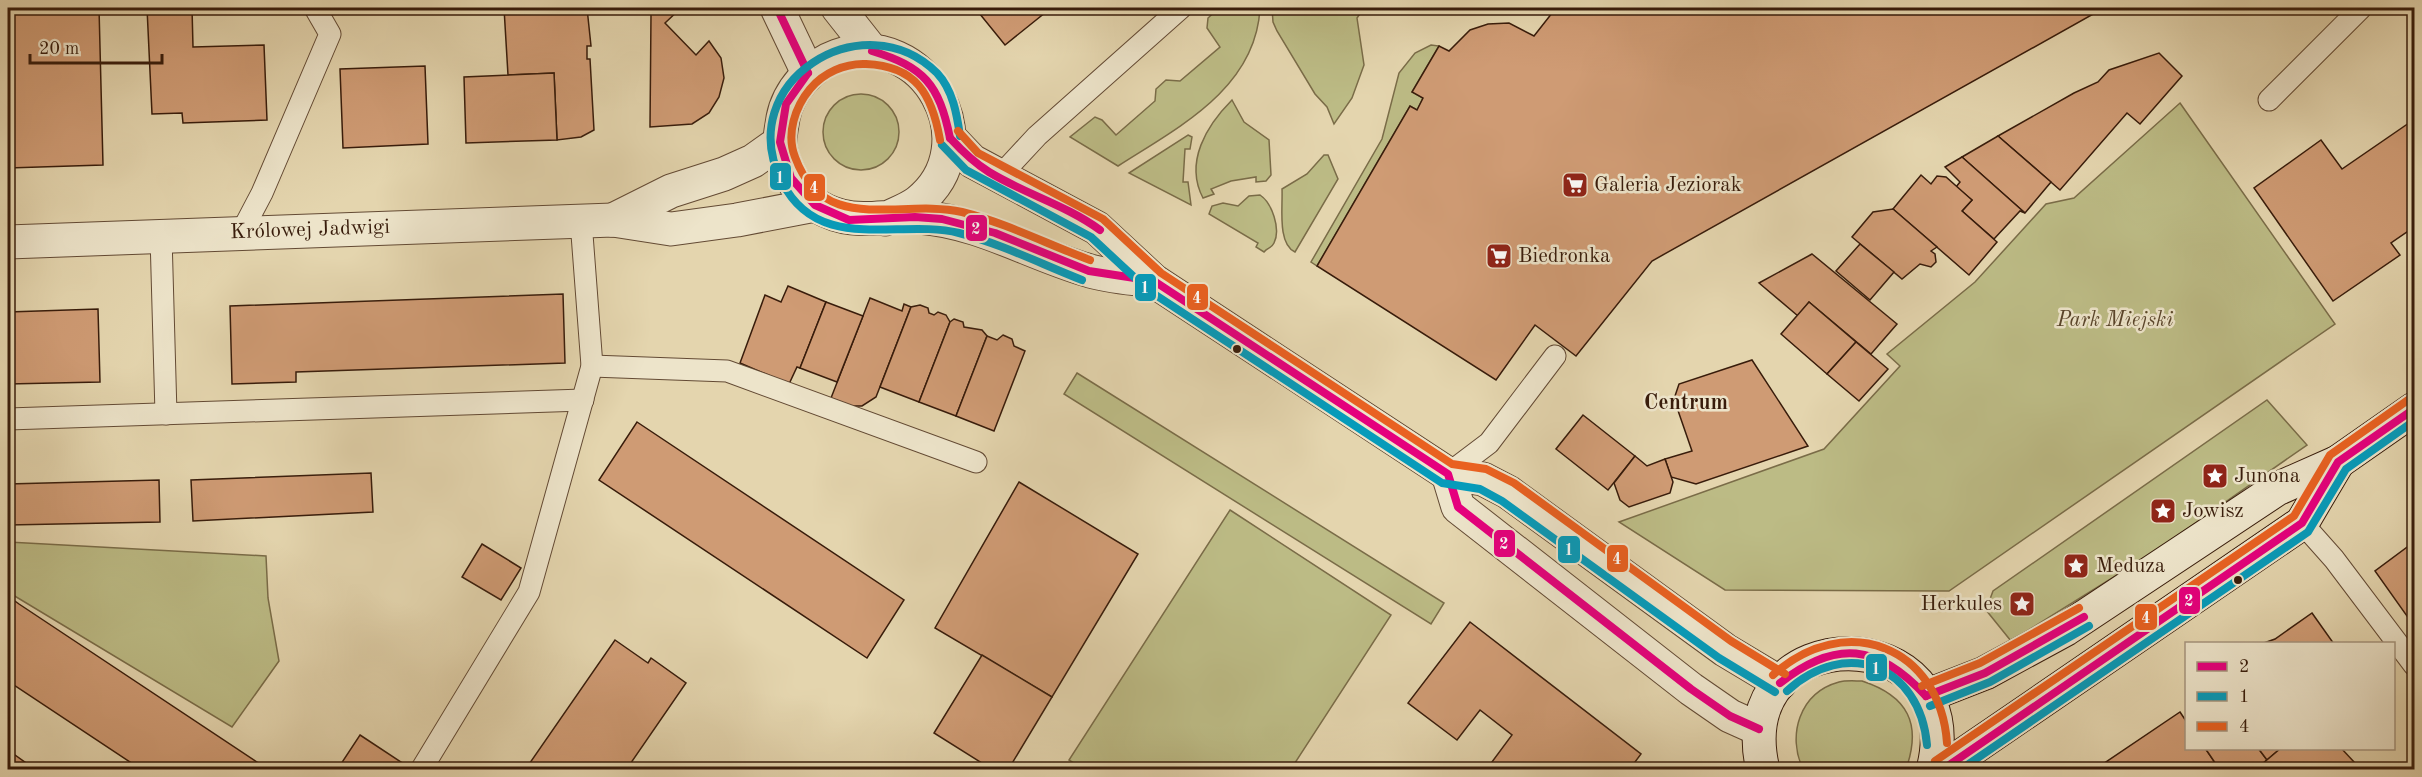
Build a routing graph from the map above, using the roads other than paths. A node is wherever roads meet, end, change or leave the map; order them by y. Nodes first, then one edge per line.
1 (315, 8) edge
2 (777, 8) edge
3 (838, 8) edge
4 (1181, 8) edge
5 (2361, 8) edge
6 (872, 51) junction
7 (808, 73) junction
8 (2268, 100) dead end
9 (950, 138) junction
10 (780, 142) junction
11 (999, 177) junction
12 (815, 205) junction
13 (885, 219) junction
14 (613, 220) junction
15 (581, 221) junction
16 (241, 233) junction
17 (161, 236) junction
18 (8, 242) edge
19 (1154, 281) junction
20 (1555, 356) dead end
21 (592, 366) junction
22 (583, 399) junction
23 (2415, 409) edge
24 (166, 414) junction
25 (8, 419) edge
26 (976, 462) dead end
27 (2338, 462) junction
28 (1448, 474) junction
29 (2302, 523) junction
30 (2415, 665) edge
31 (1780, 683) junction
32 (1926, 696) junction
33 (1759, 729) junction
34 (421, 770) edge
35 (1763, 770) edge
36 (1933, 770) edge
37 (1941, 770) edge

1 - 16 lane
2 - 7 street
3 - 6 street
4 - 11 lane
5 - 8 lane
6 - 7 street
6 - 9 street
7 - 10 street
9 - 11 street
9 - 13 street
10 - 12 street
10 - 14 street, Królowej Jadwigi
11 - 19 street
12 - 13 street
12 - 14 street, Królowej Jadwigi
13 - 19 street
14 - 15 street, Królowej Jadwigi
15 - 16 street, Królowej Jadwigi
15 - 21 lane
16 - 17 street, Królowej Jadwigi
17 - 18 street, Królowej Jadwigi
17 - 24 lane
19 - 28 street
20 - 28 lane
21 - 22 lane
21 - 26 lane
22 - 24 lane
22 - 34 lane
23 - 27 street
24 - 25 lane
27 - 29 street
27 - 32 street
28 - 31 street
28 - 33 street
29 - 30 lane
29 - 37 street
31 - 32 street
31 - 33 street
32 - 36 street
33 - 35 street

